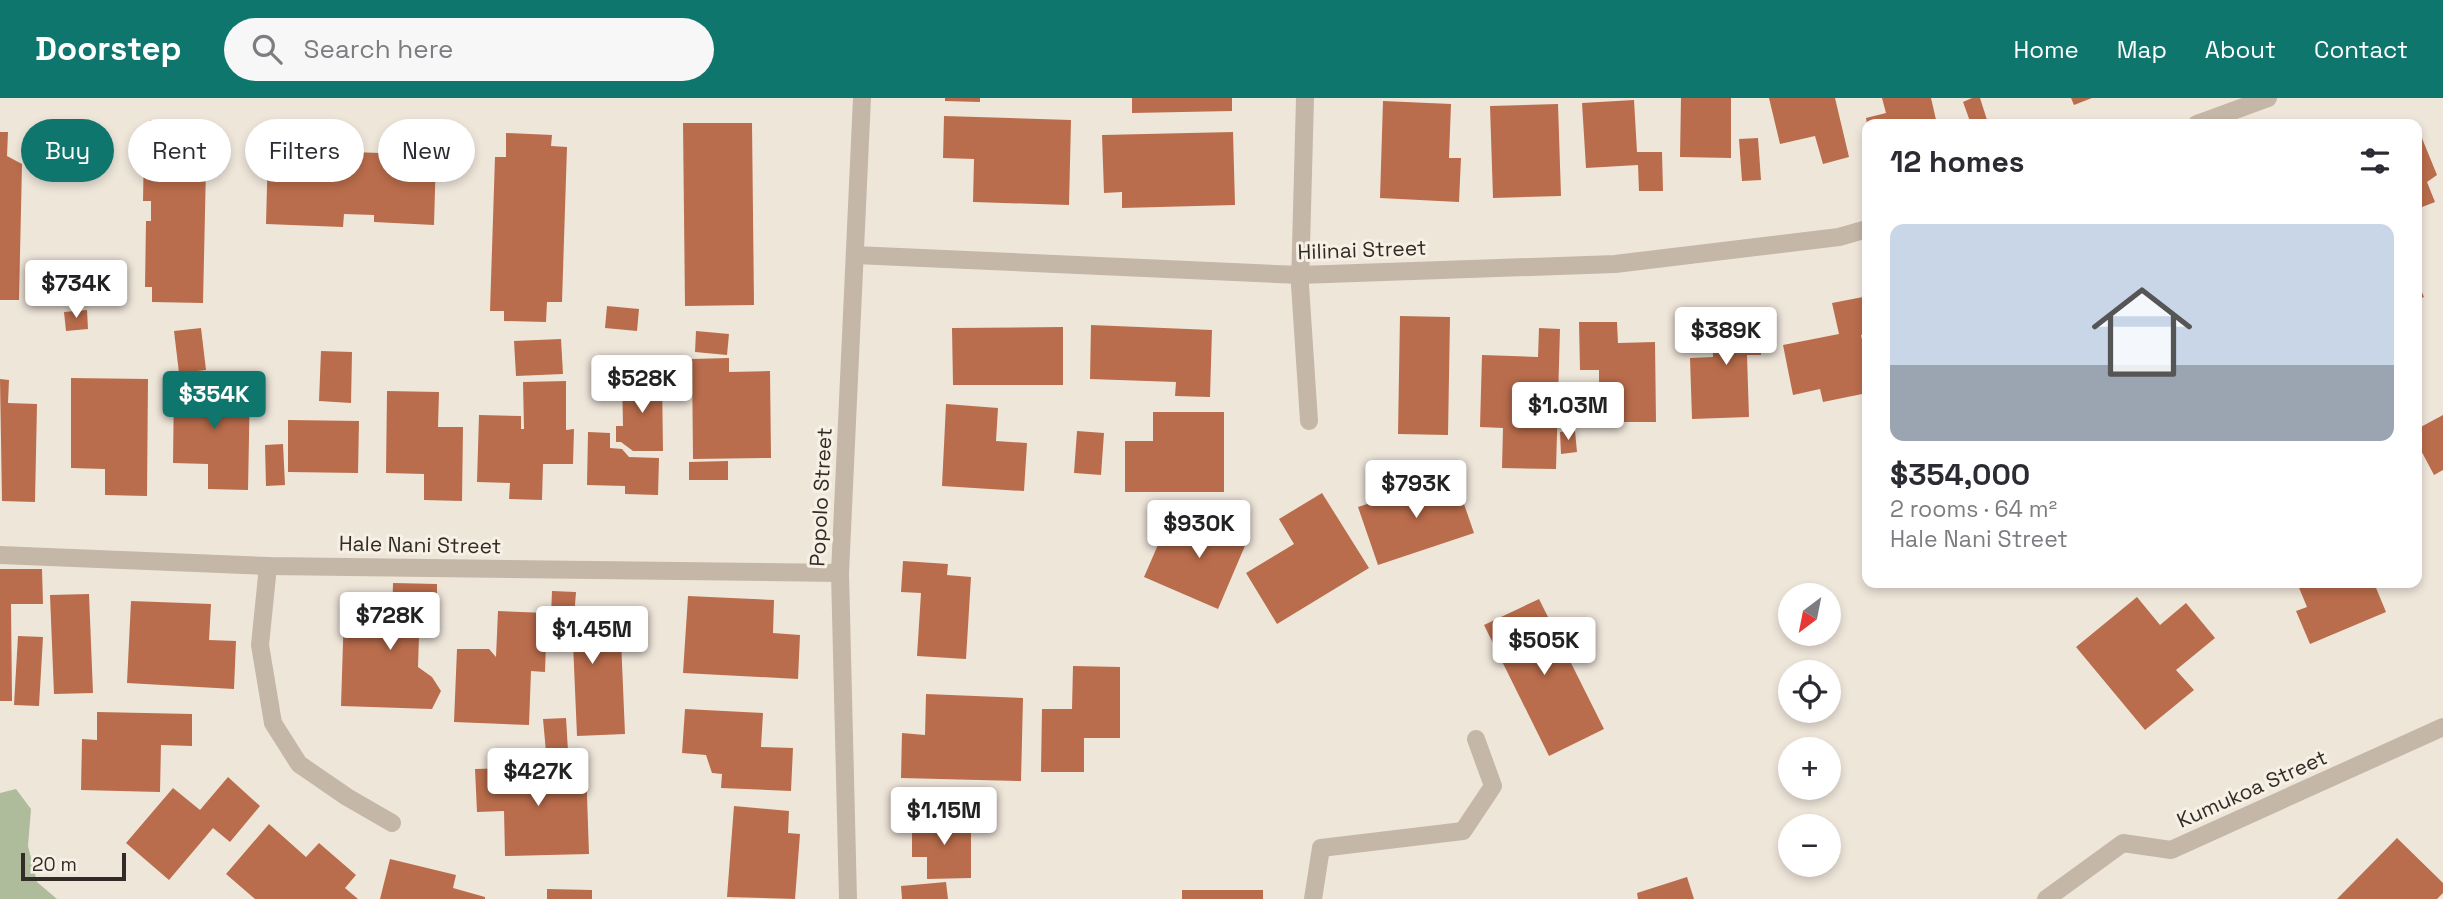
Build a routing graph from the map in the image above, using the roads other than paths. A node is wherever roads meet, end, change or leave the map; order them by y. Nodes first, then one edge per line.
1 (862, 98) edge
2 (1305, 98) edge
3 (2269, 98) edge
4 (2211, 119) edge
5 (1862, 230) edge
6 (855, 255) junction
7 (1300, 275) junction
8 (1309, 421) dead end
9 (0, 555) edge
10 (268, 566) junction
11 (840, 573) junction
12 (2443, 727) edge
13 (1476, 739) dead end
14 (392, 823) dead end
15 (848, 899) edge
16 (1313, 899) edge
17 (2046, 899) edge

1 - 6 street, Popolo Street
2 - 7 street
3 - 4 street
5 - 7 street, Hilinai Street
6 - 7 street, Hilinai Street
6 - 11 street, Popolo Street
7 - 8 street
9 - 10 street, Hale Nani Street
10 - 11 street, Hale Nani Street
10 - 14 street
11 - 15 street, Popolo Street
12 - 17 street, Kumukoa Street
13 - 16 street

